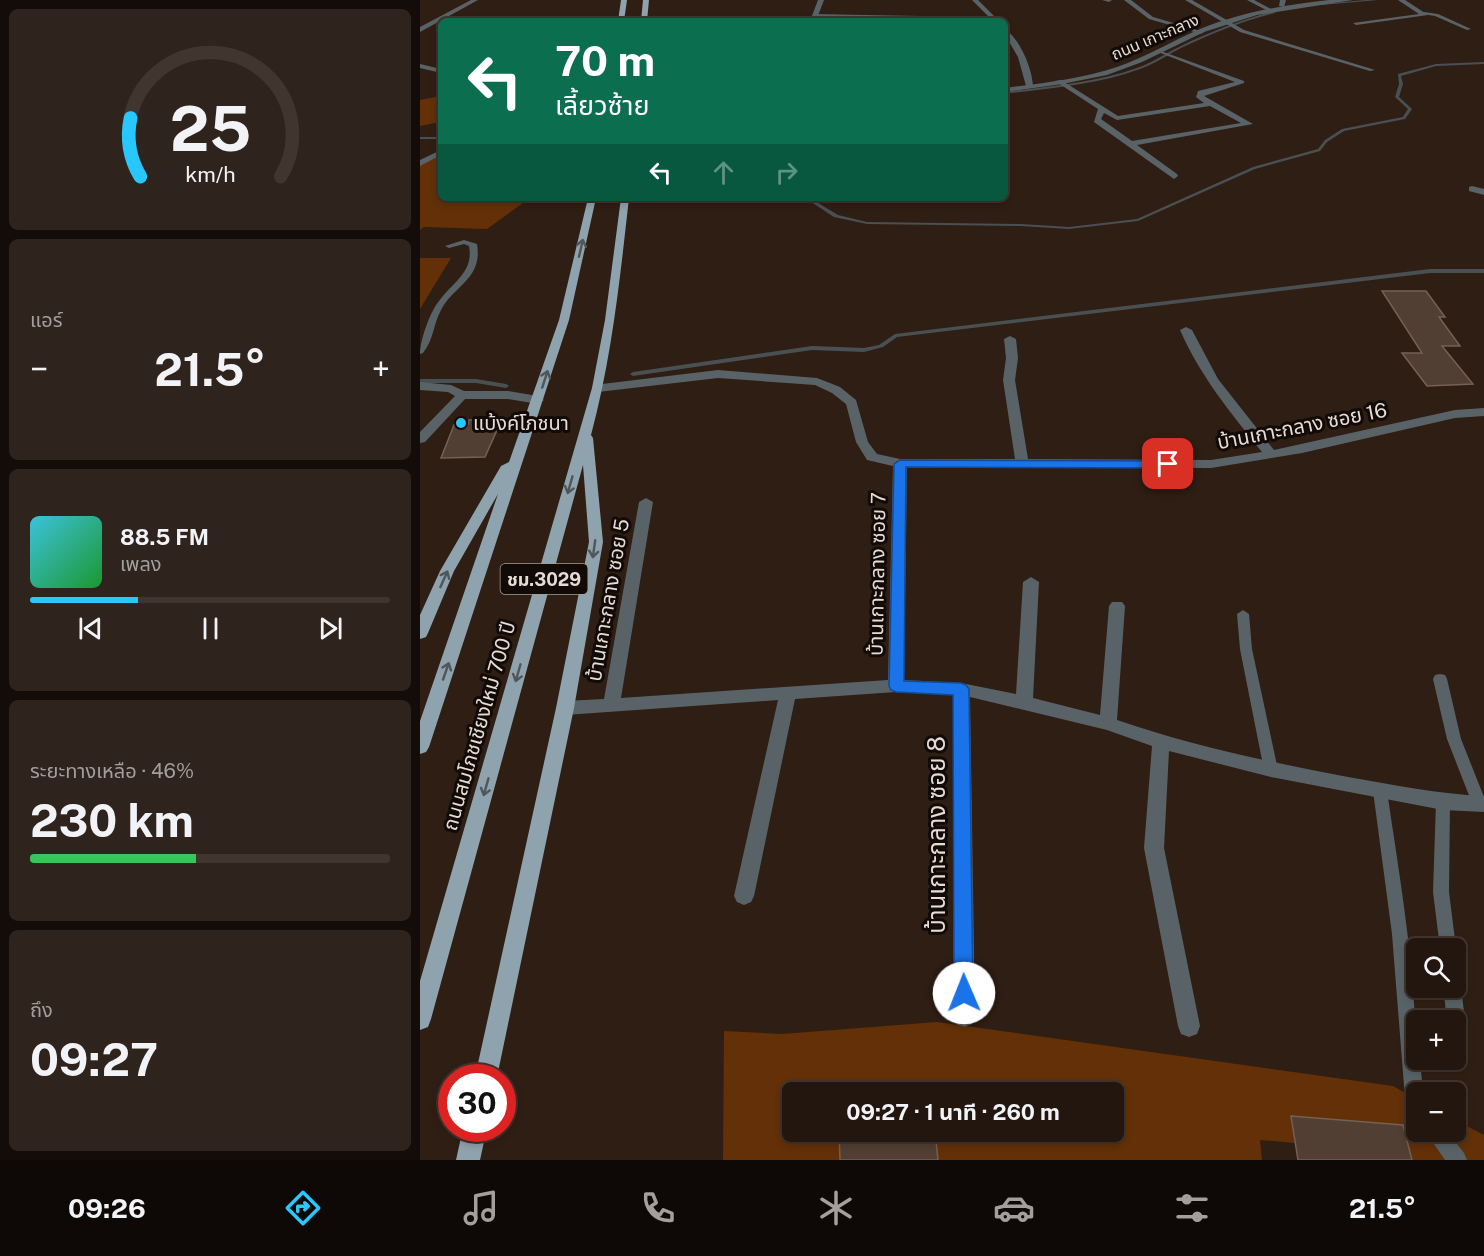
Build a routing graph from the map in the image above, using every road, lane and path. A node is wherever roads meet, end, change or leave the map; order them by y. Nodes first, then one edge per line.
1 (475, 0) edge
2 (624, 0) edge
3 (646, 0) edge
4 (821, 0) edge
5 (868, 0) edge
6 (975, 0) edge
7 (1126, 0) edge
8 (1188, 0) edge
9 (1250, 0) edge
10 (1350, 0) edge
11 (1401, 0) edge
12 (874, 2) dead end
13 (1282, 3) edge
14 (1268, 9) junction
15 (1424, 13) junction
16 (921, 17) dead end
17 (442, 18) edge
18 (621, 18) edge
19 (644, 18) edge
20 (814, 18) edge
21 (993, 18) edge
22 (438, 20) edge
23 (1356, 23) dead end
24 (1230, 24) junction
25 (1469, 29) dead end
26 (420, 30) edge
27 (1201, 32) junction
28 (1008, 34) edge
29 (1165, 53) junction
30 (420, 66) edge
31 (438, 70) edge
32 (1372, 70) dead end
33 (1062, 83) junction
34 (1030, 86) junction
35 (1008, 90) edge
36 (1211, 104) junction
37 (1102, 109) junction
38 (1130, 144) junction
39 (438, 154) edge
40 (420, 163) edge
41 (1174, 176) dead end
42 (1472, 189) dead end
43 (1484, 192) edge
44 (591, 201) edge
45 (625, 201) edge
46 (449, 246) dead end
47 (1186, 330) dead end
48 (1010, 339) dead end
49 (420, 351) edge
50 (420, 386) edge
51 (598, 388) junction
52 (462, 395) junction
53 (538, 400) junction
54 (1484, 412) edge
55 (586, 429) junction
56 (526, 435) junction
57 (420, 439) edge
58 (1271, 454) junction
59 (900, 464) junction
60 (1022, 464) junction
61 (646, 502) dead end
62 (1031, 582) dead end
63 (1118, 606) dead end
64 (1243, 614) dead end
65 (420, 633) edge
66 (1440, 679) dead end
67 (896, 686) junction
68 (961, 689) junction
69 (788, 692) junction
70 (1024, 702) junction
71 (610, 705) junction
72 (566, 708) junction
73 (1108, 724) junction
74 (1161, 742) junction
75 (420, 747) edge
76 (1271, 770) junction
77 (1380, 791) junction
78 (1443, 802) junction
79 (1481, 804) edge
80 (744, 896) dead end
81 (1447, 938) edge
82 (964, 1016) dead end
83 (420, 1019) edge
84 (1189, 1026) dead end
85 (489, 1064) edge
86 (1413, 1082) edge
87 (472, 1142) edge
88 (1443, 1142) edge
89 (468, 1160) edge
90 (1457, 1160) edge

1 - 17 street
2 - 18 main road
3 - 19 main road
4 - 20 street
5 - 12 lane
6 - 21 street
7 - 27 street
8 - 24 street
9 - 14 street
10 - 13 street, ถนน เกาะกลาง
11 - 15 street
13 - 14 street, ถนน เกาะกลาง
14 - 24 street, ถนน เกาะกลาง
15 - 23 street
15 - 25 lane
16 - 20 lane
22 - 26 street
24 - 27 street, ถนน เกาะกลาง
24 - 32 street
27 - 29 street, ถนน เกาะกลาง
28 - 34 street
29 - 33 street, ถนน เกาะกลาง
29 - 36 street
30 - 31 street
33 - 34 street, ถนน เกาะกลาง
33 - 37 street
34 - 35 street, ถนน เกาะกลาง
36 - 37 street
36 - 38 street
37 - 38 street
38 - 41 street
39 - 40 street
42 - 43 street
53 -> 44 main road, ชม.3029
45 - 51 main road, ถนนสมโภชเชียงใหม่ 700 ปี / ชม.3029
46 - 49 lane
47 - 58 street
48 - 60 street
50 - 52 street
51 - 55 main road, ถนนสมโภชเชียงใหม่ 700 ปี / ชม.3029
51 - 59 street, บ้านเกาะกลาง ซอย 16
52 - 53 street
52 - 57 street
53 - 56 main road, ชม.3029
54 - 58 street, บ้านเกาะกลาง ซอย 16
55 -> 72 main road
55 -> 83 main road, ถนนสมโภชเชียงใหม่ 700 ปี / ชม.3029
65 -> 56 main road
75 -> 56 main road, ชม.3029
58 - 60 street, บ้านเกาะกลาง ซอย 16
59 - 60 street, บ้านเกาะกลาง ซอย 16
59 - 67 street, บ้านเกาะกลาง ซอย 7
61 - 71 street, บ้านเกาะกลาง ซอย 5
62 - 70 street
63 - 73 street
64 - 76 lane
66 - 79 lane
67 - 68 street
67 - 69 street
68 - 70 street
68 - 82 street, บ้านเกาะกลาง ซอย 8
69 - 71 street
69 - 80 street
70 - 73 street
71 - 72 street
72 - 85 main road
73 - 74 street
74 - 76 street
74 - 84 street
76 - 77 street
77 - 78 street
77 - 86 lane
78 - 79 street
78 - 81 lane
87 - 89 main road
88 - 90 lane

